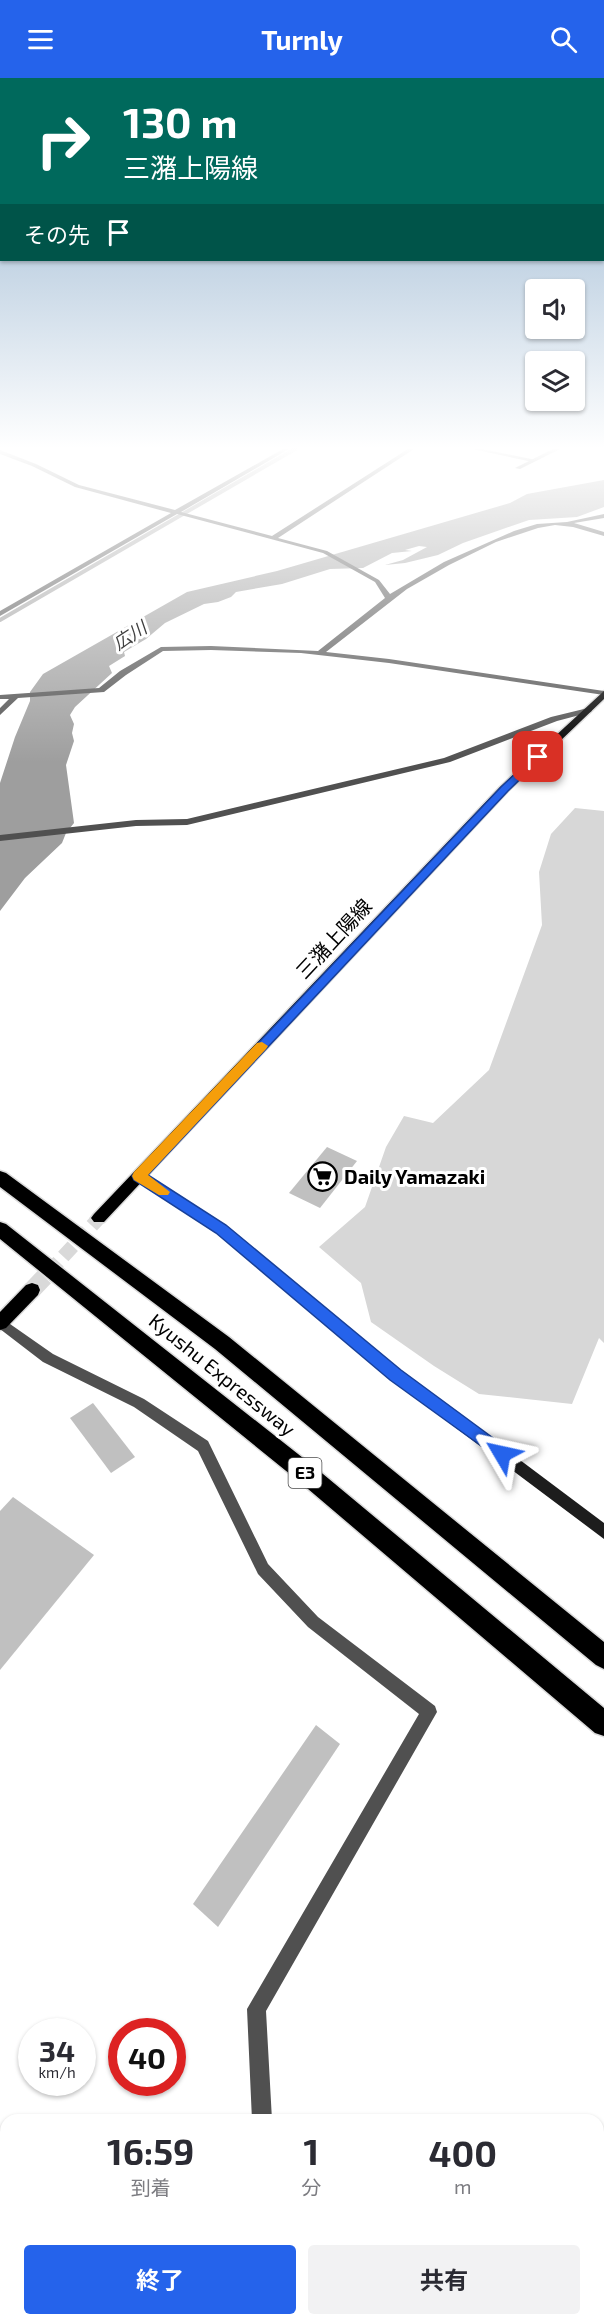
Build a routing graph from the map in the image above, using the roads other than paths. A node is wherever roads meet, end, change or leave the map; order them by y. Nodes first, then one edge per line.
1 (108, 554) edge
2 (326, 554) edge
3 (469, 554) edge
4 (389, 598) junction
5 (0, 614) edge
6 (320, 653) junction
7 (604, 694) edge
8 (17, 696) junction
9 (0, 697) edge
10 (588, 710) junction
11 (0, 713) edge
12 (0, 837) edge
13 (139, 1176) junction
14 (0, 1178) edge
15 (99, 1218) tunnel mouth
16 (0, 1228) edge
17 (32, 1290) tunnel mouth
18 (0, 1322) edge
19 (604, 1532) edge
20 (604, 1657) edge
21 (604, 1724) edge
22 (262, 2114) edge

1 - 5 street
2 - 4 street
3 - 4 street
4 - 6 street
6 - 7 street
6 - 8 street
7 - 10 main road, 三潴上陽線
8 - 9 street
8 - 11 street
10 - 12 street
10 - 13 main road, 三潴上陽線
13 - 15 main road, 三潴上陽線
13 - 19 street
14 - 20 highway, Kyushu Expressway / E3
16 - 21 highway, Kyushu Expressway / E3
17 - 18 main road
18 - 22 street

